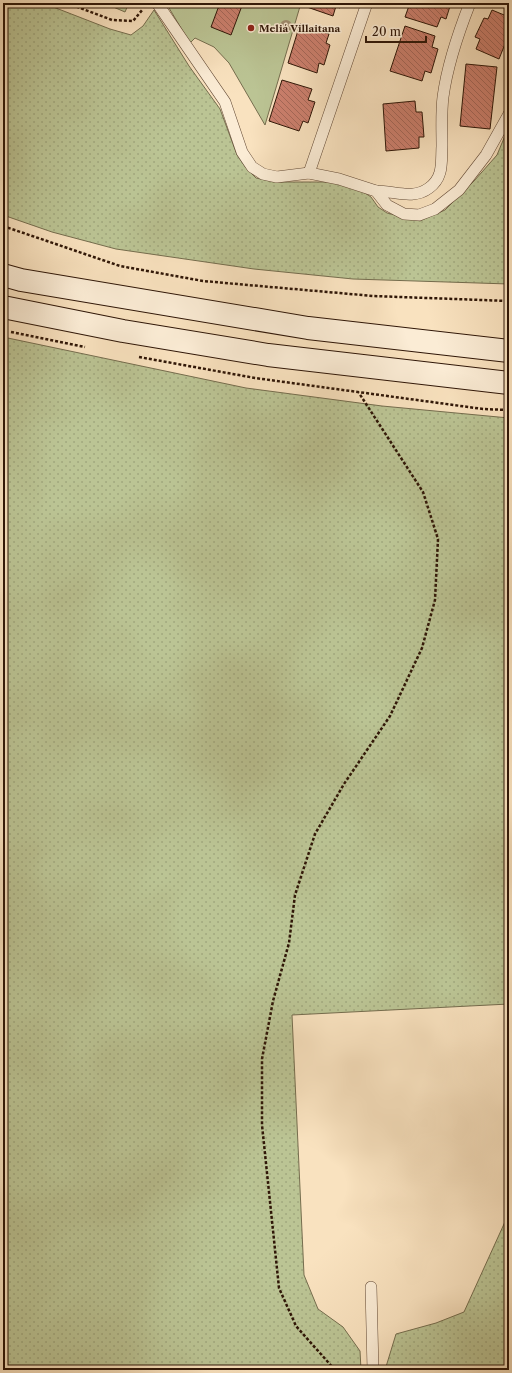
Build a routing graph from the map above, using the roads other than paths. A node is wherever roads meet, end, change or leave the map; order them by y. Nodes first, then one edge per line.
1 (157, 3) edge
2 (367, 3) edge
3 (470, 3) edge
4 (509, 114) edge
5 (309, 173) junction
6 (376, 191) junction
7 (3, 275) edge
8 (3, 307) edge
9 (509, 351) edge
10 (509, 384) edge
11 (371, 1287) dead end
12 (373, 1370) edge

1 - 5 lane
2 - 5 lane
3 - 6 lane
4 - 6 lane
5 - 6 lane
7 - 9 main road
8 - 10 main road
11 - 12 lane

